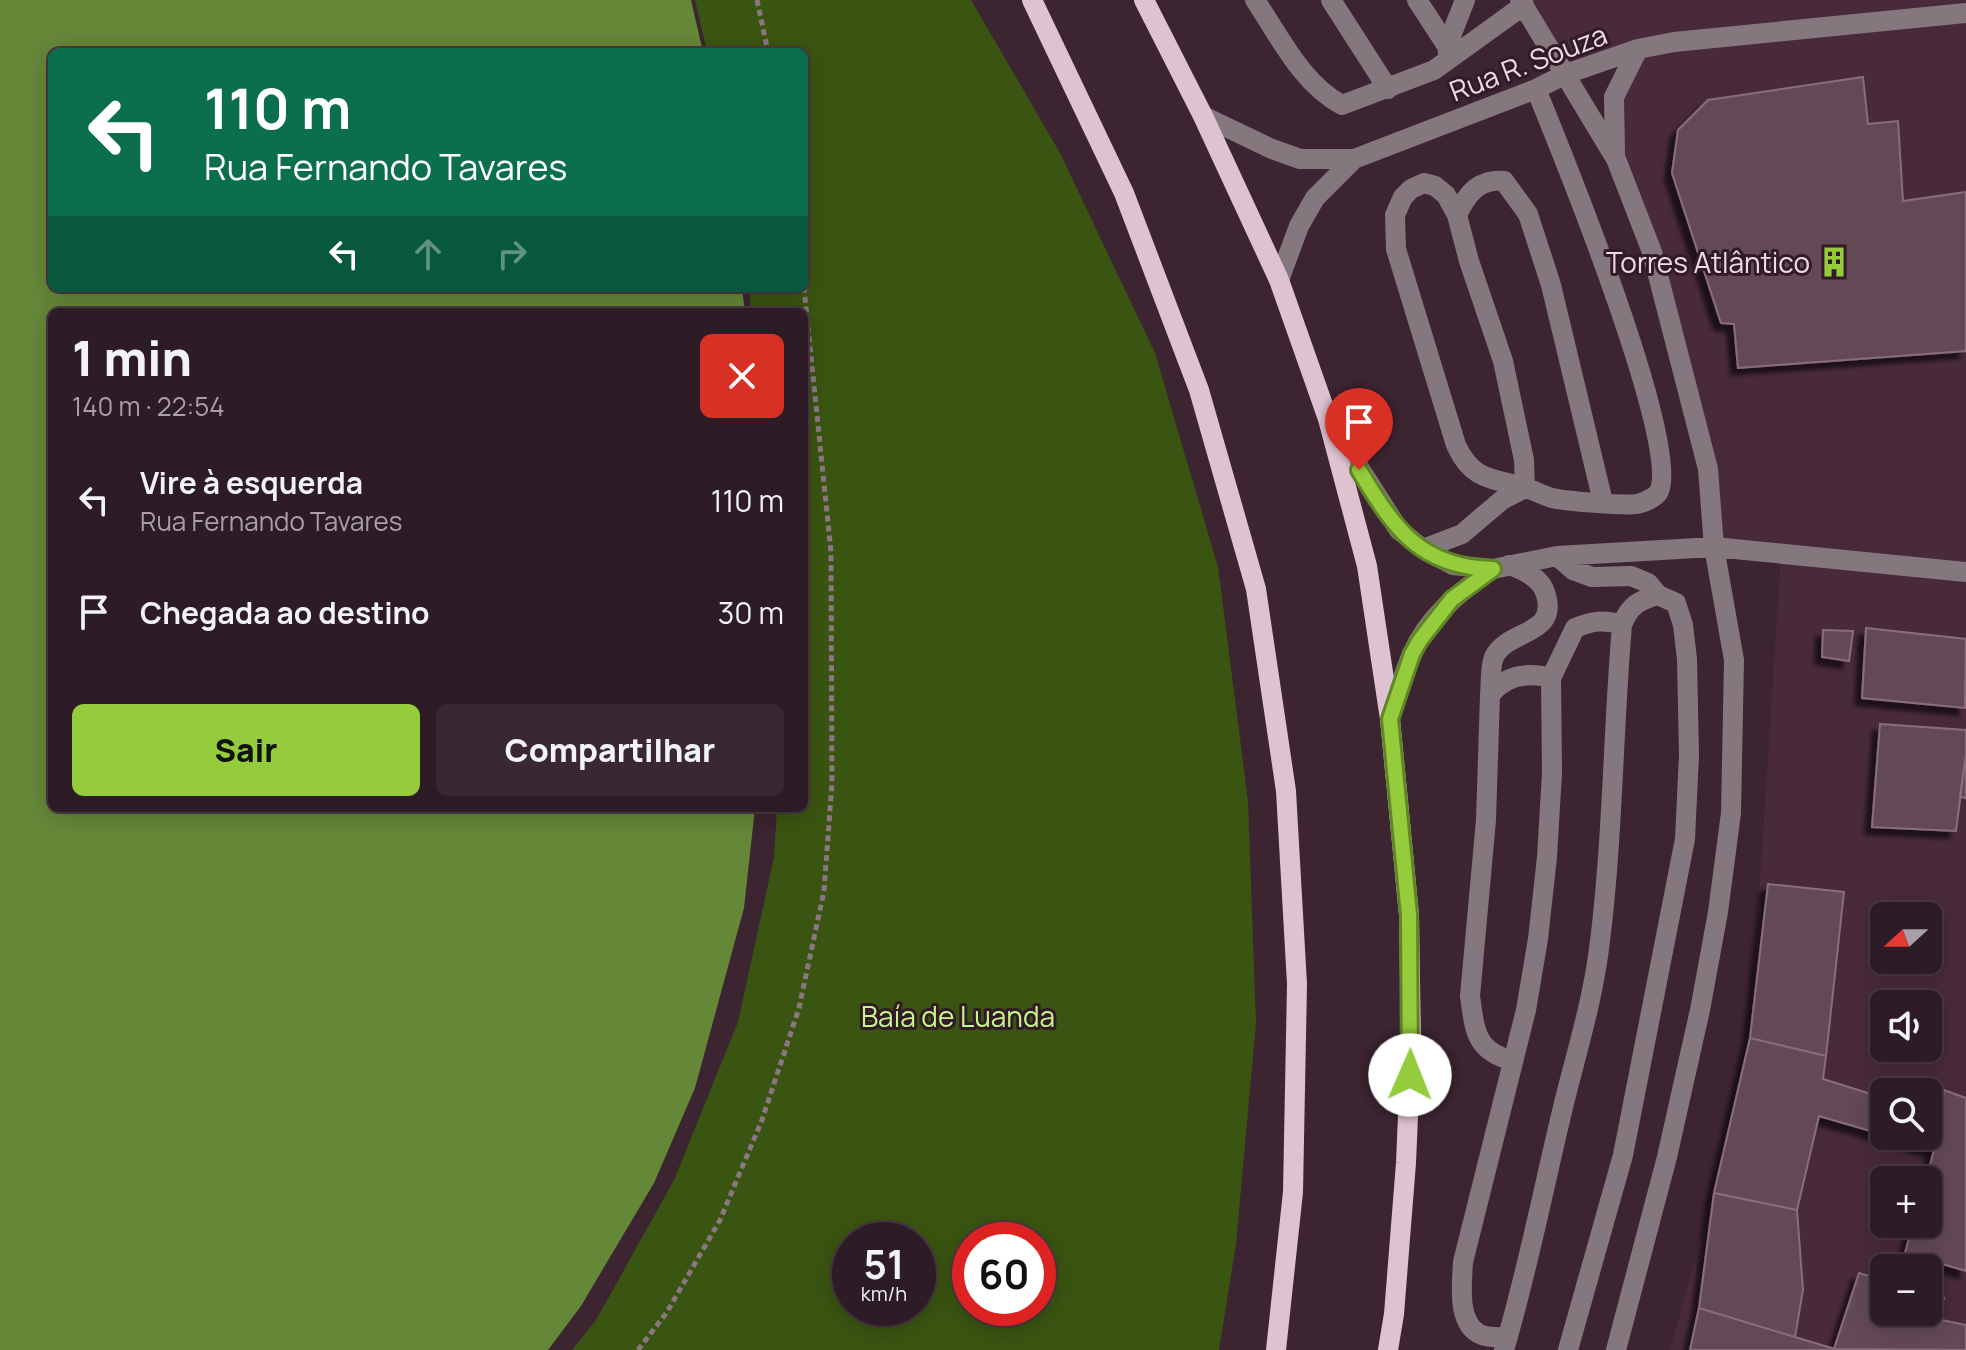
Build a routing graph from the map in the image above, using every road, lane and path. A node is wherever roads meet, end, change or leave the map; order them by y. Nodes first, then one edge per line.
1 (757, 0) edge
2 (1032, 0) edge
3 (1147, 0) edge
4 (1255, 0) edge
5 (1331, 0) edge
6 (1417, 0) edge
7 (1465, 0) edge
8 (1522, 2) edge
9 (1966, 13) edge
10 (767, 48) edge
11 (1638, 49) junction
12 (1448, 52) junction
13 (1566, 74) junction
14 (1388, 89) junction
15 (1536, 89) junction
16 (1203, 116) junction
17 (1354, 159) junction
18 (1616, 159) junction
19 (1457, 215) junction
20 (1279, 280) junction
21 (808, 327) edge
22 (1328, 419) junction
23 (1525, 488) junction
24 (1603, 502) junction
25 (1714, 547) junction
26 (1423, 549) junction
27 (1557, 556) junction
28 (1501, 567) junction
29 (1966, 572) edge
30 (1658, 595) junction
31 (1622, 625) junction
32 (1551, 678) junction
33 (1490, 695) junction
34 (1390, 719) junction
35 (1513, 1061) junction
36 (1506, 1343) edge
37 (638, 1350) edge
38 (1276, 1350) edge
39 (1388, 1350) edge
40 (1568, 1350) edge
41 (1616, 1350) edge

1 - 10 path
2 - 38 main road
3 - 16 main road
4 - 14 street
5 - 14 street
6 - 12 street
7 - 12 street
8 - 12 street
8 - 13 street
9 - 11 street, Rua R. Souza
11 - 13 street, Rua R. Souza
11 - 18 street
12 - 14 street
13 - 15 street, Rua R. Souza
13 - 18 street
15 - 17 street, Rua R. Souza
15 - 24 street
16 - 17 street
16 - 20 main road
17 - 20 street
18 - 25 street
19 - 23 street
19 - 23 street
19 - 24 street
20 - 22 main road
21 - 37 path
22 - 26 street
22 - 34 main road
23 - 24 street
23 - 26 street
25 - 27 street
25 - 29 street
25 - 41 street
26 - 28 street
27 - 28 street
27 - 30 street
28 - 33 street
28 - 34 street
30 - 31 street
30 - 40 street
31 - 32 street
31 - 36 street
32 - 33 street
32 - 35 street
33 - 35 street
34 - 39 main road
35 - 36 street

